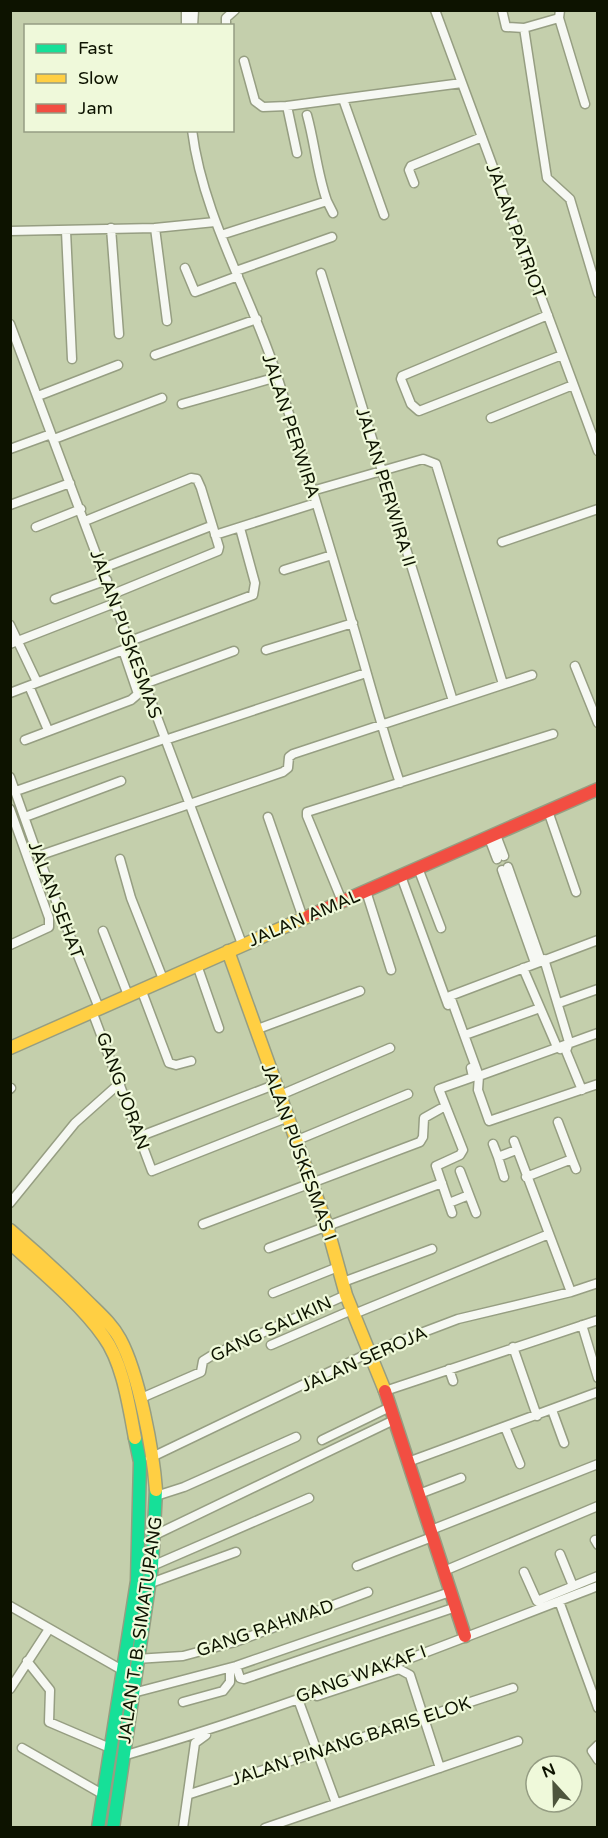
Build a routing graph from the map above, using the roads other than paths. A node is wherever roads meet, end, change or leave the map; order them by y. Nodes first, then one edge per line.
1 (235, 10) edge
2 (435, 10) edge
3 (502, 10) edge
4 (559, 14) edge
5 (226, 24) edge
6 (524, 28) junction
7 (244, 61) dead end
8 (462, 82) junction
9 (343, 99) junction
10 (585, 104) dead end
11 (287, 106) junction
12 (307, 115) dead end
13 (192, 132) edge
14 (482, 138) junction
15 (297, 153) dead end
16 (414, 183) dead end
17 (327, 201) junction
18 (333, 213) dead end
19 (384, 214) dead end
20 (215, 222) junction
21 (111, 228) junction
22 (155, 228) junction
23 (10, 231) edge
24 (66, 231) junction
25 (221, 236) junction
26 (332, 237) dead end
27 (186, 268) dead end
28 (237, 273) junction
29 (321, 273) dead end
30 (597, 293) edge
31 (548, 315) junction
32 (257, 319) junction
33 (167, 321) dead end
34 (10, 324) edge
35 (119, 334) dead end
36 (15, 346) edge
37 (155, 355) dead end
38 (562, 355) junction
39 (72, 359) dead end
40 (118, 365) dead end
41 (277, 377) junction
42 (573, 385) junction
43 (38, 396) junction
44 (162, 398) dead end
45 (182, 404) dead end
46 (491, 418) dead end
47 (52, 436) junction
48 (10, 449) edge
49 (597, 451) edge
50 (380, 473) junction
51 (70, 483) junction
52 (312, 491) junction
53 (316, 503) junction
54 (10, 505) edge
55 (81, 509) junction
56 (597, 509) edge
57 (85, 521) junction
58 (211, 525) junction
59 (36, 527) dead end
60 (240, 528) junction
61 (215, 535) junction
62 (502, 542) dead end
63 (332, 555) junction
64 (103, 568) junction
65 (284, 570) dead end
66 (107, 580) junction
67 (55, 599) dead end
68 (114, 599) junction
69 (353, 623) junction
70 (10, 625) edge
71 (14, 643) edge
72 (128, 646) junction
73 (234, 651) dead end
74 (266, 651) dead end
75 (575, 666) dead end
76 (366, 673) junction
77 (532, 675) dead end
78 (33, 684) junction
79 (144, 684) junction
80 (503, 684) junction
81 (10, 693) edge
82 (453, 701) junction
83 (597, 723) edge
84 (381, 726) junction
85 (48, 730) junction
86 (553, 734) dead end
87 (25, 740) dead end
88 (164, 740) junction
89 (10, 777) edge
90 (121, 782) dead end
91 (400, 783) junction
92 (597, 789) edge
93 (16, 791) junction
94 (189, 806) junction
95 (10, 809) edge
96 (548, 811) junction
97 (25, 817) junction
98 (268, 817) dead end
99 (493, 836) junction
100 (38, 856) junction
101 (501, 857) dead end
102 (120, 859) dead end
103 (418, 868) junction
104 (505, 868) dead end
105 (401, 876) junction
106 (366, 891) junction
107 (576, 892) dead end
108 (342, 902) junction
109 (303, 918) junction
110 (441, 928) dead end
111 (103, 931) dead end
112 (597, 940) edge
113 (242, 944) junction
114 (10, 945) edge
115 (228, 951) junction
116 (540, 961) junction
117 (197, 965) junction
118 (523, 968) junction
119 (392, 970) dead end
120 (163, 979) junction
121 (141, 989) junction
122 (597, 989) edge
123 (360, 991) dead end
124 (128, 995) junction
125 (558, 1003) junction
126 (540, 1008) junction
127 (95, 1009) junction
128 (219, 1028) dead end
129 (255, 1030) junction
130 (597, 1033) edge
131 (465, 1035) junction
132 (557, 1047) junction
133 (568, 1047) junction
134 (10, 1048) edge
135 (390, 1048) dead end
136 (191, 1061) dead end
137 (479, 1076) junction
138 (121, 1082) junction
139 (597, 1084) edge
140 (276, 1090) junction
141 (582, 1090) junction
142 (408, 1094) dead end
143 (440, 1109) dead end
144 (286, 1118) junction
145 (558, 1122) dead end
146 (141, 1136) junction
147 (295, 1141) junction
148 (493, 1144) dead end
149 (498, 1157) junction
150 (572, 1159) junction
151 (576, 1169) dead end
152 (460, 1171) dead end
153 (504, 1177) dead end
154 (526, 1177) junction
155 (311, 1181) junction
156 (441, 1183) junction
157 (469, 1195) junction
158 (10, 1203) edge
159 (449, 1203) junction
160 (452, 1213) dead end
161 (476, 1213) dead end
162 (203, 1224) dead end
163 (327, 1226) junction
164 (10, 1230) edge
165 (549, 1234) junction
166 (10, 1243) edge
167 (269, 1248) dead end
168 (432, 1249) dead end
169 (338, 1267) junction
170 (58, 1280) junction
171 (597, 1283) edge
172 (344, 1289) junction
173 (571, 1292) junction
174 (273, 1293) dead end
175 (353, 1312) junction
176 (597, 1320) edge
177 (582, 1325) junction
178 (271, 1345) dead end
179 (513, 1347) junction
180 (371, 1352) junction
181 (449, 1369) junction
182 (597, 1378) edge
183 (453, 1381) dead end
184 (385, 1391) junction
185 (597, 1392) edge
186 (139, 1400) junction
187 (390, 1407) junction
188 (552, 1410) junction
189 (537, 1416) junction
190 (394, 1420) junction
191 (505, 1427) junction
192 (296, 1437) dead end
193 (322, 1440) dead end
194 (564, 1443) dead end
195 (153, 1457) junction
196 (140, 1461) junction
197 (408, 1462) junction
198 (520, 1464) dead end
199 (597, 1464) edge
200 (461, 1478) dead end
201 (419, 1494) junction
202 (156, 1496) junction
203 (309, 1498) dead end
204 (597, 1506) edge
205 (431, 1533) junction
206 (155, 1535) junction
207 (236, 1552) dead end
208 (560, 1554) dead end
209 (152, 1566) junction
210 (357, 1566) dead end
211 (444, 1571) junction
212 (524, 1572) dead end
213 (597, 1576) edge
214 (148, 1584) junction
215 (573, 1586) junction
216 (597, 1586) edge
217 (368, 1592) dead end
218 (450, 1592) junction
219 (559, 1601) junction
220 (10, 1606) edge
221 (456, 1607) junction
222 (49, 1629) junction
223 (465, 1636) junction
224 (130, 1658) junction
225 (27, 1661) junction
226 (233, 1667) junction
227 (122, 1670) junction
228 (513, 1688) dead end
229 (10, 1689) edge
230 (133, 1694) junction
231 (183, 1702) dead end
232 (299, 1702) junction
233 (597, 1708) edge
234 (423, 1716) junction
235 (518, 1741) dead end
236 (597, 1746) edge
237 (22, 1748) dead end
238 (110, 1748) junction
239 (318, 1753) junction
240 (123, 1756) junction
241 (597, 1760) edge
242 (440, 1768) junction
243 (190, 1794) junction
244 (104, 1795) junction
245 (336, 1803) junction
246 (98, 1827) edge
247 (113, 1827) edge
248 (183, 1827) edge
249 (265, 1827) edge

1 - 5 street
2 - 8 street, JALAN PATRIOT
3 - 6 street
4 - 6 street
4 - 10 street
6 - 30 street
7 - 11 street
8 - 9 street
8 - 14 street, JALAN PATRIOT
9 - 11 street
9 - 19 street
11 - 15 street
12 - 17 street
13 - 20 street, JALAN PERWIRA
14 - 16 street
14 - 31 street, JALAN PATRIOT
17 - 18 street
17 - 25 street
20 - 22 street
20 - 25 street, JALAN PERWIRA
21 - 22 street
21 - 24 street
21 - 35 street
22 - 33 street
23 - 24 street
24 - 39 street
25 - 28 street, JALAN PERWIRA
26 - 28 street
27 - 28 street
28 - 32 street, JALAN PERWIRA
29 - 50 street, JALAN PERWIRA II
31 - 38 street, JALAN PATRIOT
31 - 38 street
32 - 37 street
32 - 41 street, JALAN PERWIRA
34 - 36 street, JALAN PUSKESMAS
36 - 43 street, JALAN PUSKESMAS
38 - 42 street, JALAN PATRIOT
40 - 43 street
41 - 45 street
41 - 52 street, JALAN PERWIRA
42 - 46 street
42 - 49 street, JALAN PATRIOT
43 - 47 street, JALAN PUSKESMAS
44 - 47 street
47 - 48 street
47 - 51 street, JALAN PUSKESMAS
50 - 52 street
50 - 80 street
50 - 82 street, JALAN PERWIRA II
51 - 54 street
51 - 55 street, JALAN PUSKESMAS
52 - 53 street, JALAN PERWIRA
53 - 60 street
53 - 63 street, JALAN PERWIRA
55 - 57 street, JALAN PUSKESMAS
55 - 59 street
56 - 62 street
57 - 58 street
57 - 64 street, JALAN PUSKESMAS
58 - 61 street
58 - 64 street
60 - 61 street
60 - 72 street
61 - 68 street
63 - 65 street
63 - 69 street, JALAN PERWIRA
64 - 66 street, JALAN PUSKESMAS
66 - 67 street
66 - 68 street, JALAN PUSKESMAS
68 - 71 street
68 - 72 street, JALAN PUSKESMAS
69 - 74 street
69 - 76 street, JALAN PERWIRA
70 - 71 street
71 - 78 street
72 - 78 street
72 - 79 street, JALAN PUSKESMAS
72 - 85 street
73 - 79 street
75 - 83 street
76 - 84 street, JALAN PERWIRA
76 - 88 street
77 - 80 street
78 - 81 street
78 - 85 street
79 - 88 street, JALAN PUSKESMAS
80 - 82 street
82 - 84 street
84 - 91 street, JALAN PERWIRA
84 - 94 street
85 - 87 street
86 - 91 street
88 - 93 street
88 - 94 street, JALAN PUSKESMAS
89 - 93 street, JALAN SEHAT
90 - 97 street
91 - 108 street
92 - 96 street, JALAN AMAL
93 - 97 street, JALAN SEHAT
94 - 100 street
94 - 113 street, JALAN PUSKESMAS
95 - 114 street
96 - 99 street, JALAN AMAL
96 - 107 street
97 - 100 street, JALAN SEHAT
98 - 109 street
99 - 101 street
99 - 103 street, JALAN AMAL
100 - 127 street, JALAN SEHAT
102 - 120 street
103 - 105 street, JALAN AMAL
103 - 110 street
104 - 116 street
105 - 106 street, JALAN AMAL
105 - 156 street
106 - 108 street, JALAN AMAL
106 - 119 street
108 - 109 street, JALAN AMAL
109 - 113 street, JALAN AMAL
111 - 124 street
112 - 116 street
113 - 115 street, JALAN AMAL
115 - 117 street, JALAN AMAL
115 - 129 street, JALAN PUSKESMAS I
116 - 118 street
116 - 125 street
117 - 120 street, JALAN AMAL
117 - 128 street
118 - 126 street
118 - 131 street
120 - 121 street, JALAN AMAL
121 - 124 street, JALAN AMAL
121 - 136 street
122 - 125 street
123 - 129 street
124 - 127 street, JALAN AMAL
125 - 133 street
126 - 131 street
126 - 132 street
127 - 134 street, JALAN AMAL
127 - 138 street, GANG JORAN
129 - 140 street, JALAN PUSKESMAS I
130 - 133 street
131 - 137 street
132 - 133 street
132 - 137 street
133 - 141 street
135 - 140 street
137 - 141 street
138 - 146 street, GANG JORAN
138 - 158 street
139 - 141 street
140 - 144 street, JALAN PUSKESMAS I
140 - 146 street
142 - 147 street
143 - 155 street
144 - 146 street, GANG JORAN
144 - 147 street, JALAN PUSKESMAS I
145 - 150 street
147 - 155 street, JALAN PUSKESMAS I
148 - 149 street
149 - 153 street
149 - 154 street
150 - 151 street
150 - 154 street
152 - 157 street
154 - 165 street
155 - 162 street
155 - 163 street, JALAN PUSKESMAS I
156 - 159 street
156 - 163 street
157 - 159 street
157 - 161 street
159 - 160 street
163 - 167 street
163 - 169 street, JALAN PUSKESMAS I
164 - 170 street, JALAN T. B. SIMATUPANG
165 - 173 street
165 - 175 street
166 - 170 street, JALAN T. B. SIMATUPANG
168 - 172 street
169 - 172 street, JALAN PUSKESMAS I
169 - 174 street
170 - 186 street, JALAN T. B. SIMATUPANG
170 - 196 street, JALAN T. B. SIMATUPANG
171 - 173 street, JALAN SEROJA
172 - 175 street, JALAN PUSKESMAS I
172 - 186 street, GANG SALIKIN
173 - 180 street, JALAN SEROJA
175 - 178 street
175 - 180 street, JALAN PUSKESMAS I
176 - 177 street
177 - 179 street
177 - 182 street
179 - 181 street
179 - 189 street
180 - 184 street, JALAN PUSKESMAS I
180 - 195 street, JALAN SEROJA
181 - 183 street
181 - 184 street
184 - 187 street, JALAN PUSKESMAS I
185 - 188 street
186 - 195 street, JALAN T. B. SIMATUPANG
187 - 190 street, JALAN PUSKESMAS I
187 - 193 street
188 - 189 street
188 - 194 street
189 - 191 street
190 - 197 street, JALAN PUSKESMAS I
190 - 206 street
191 - 197 street
191 - 198 street
192 - 202 street
195 - 196 street, JALAN SEROJA
195 - 202 street, JALAN T. B. SIMATUPANG
196 - 224 street, JALAN T. B. SIMATUPANG
197 - 201 street, JALAN PUSKESMAS I
199 - 205 street
200 - 201 street
201 - 205 street, JALAN PUSKESMAS I
202 - 206 street, JALAN T. B. SIMATUPANG
203 - 209 street
204 - 211 street
205 - 210 street
205 - 211 street, JALAN PUSKESMAS I
206 - 209 street, JALAN T. B. SIMATUPANG
207 - 214 street
208 - 215 street
209 - 214 street, JALAN T. B. SIMATUPANG
211 - 218 street, JALAN PUSKESMAS I
212 - 215 street
213 - 215 street
214 - 224 street, JALAN T. B. SIMATUPANG
216 - 219 street, GANG WAKAF I
217 - 224 street, GANG RAHMAD
218 - 221 street, JALAN PUSKESMAS I
218 - 226 street
219 - 223 street, GANG WAKAF I
219 - 233 street
220 - 222 street
221 - 223 street, JALAN PUSKESMAS I
221 - 226 street
222 - 225 street
222 - 227 street
223 - 240 street, GANG WAKAF I
224 - 227 street, JALAN T. B. SIMATUPANG
224 - 230 street, JALAN T. B. SIMATUPANG
225 - 229 street
225 - 238 street
226 - 230 street
226 - 231 street
227 - 238 street, JALAN T. B. SIMATUPANG
228 - 234 street, JALAN PINANG BARIS ELOK
230 - 240 street, JALAN T. B. SIMATUPANG
232 - 234 street
232 - 239 street
232 - 243 street
234 - 239 street, JALAN PINANG BARIS ELOK
234 - 242 street
235 - 242 street
236 - 241 street
237 - 244 street
238 - 244 street, JALAN T. B. SIMATUPANG
239 - 243 street, JALAN PINANG BARIS ELOK
239 - 245 street
240 - 247 street, JALAN T. B. SIMATUPANG
242 - 245 street
243 - 248 street
244 - 246 street, JALAN T. B. SIMATUPANG
245 - 249 street

